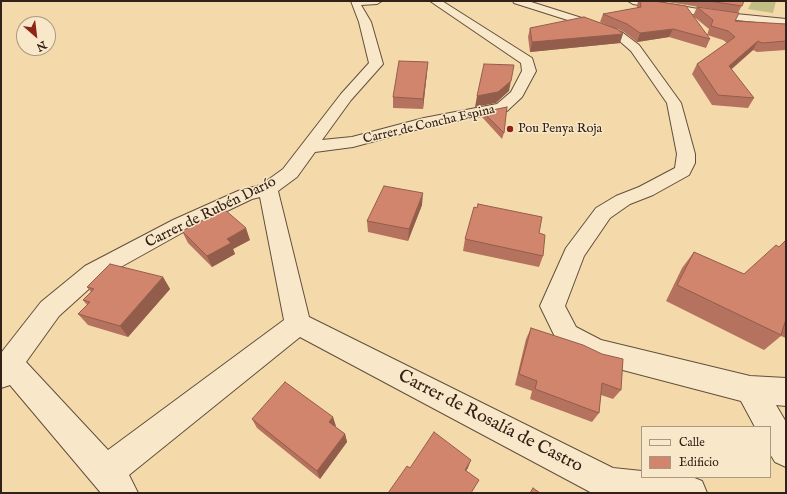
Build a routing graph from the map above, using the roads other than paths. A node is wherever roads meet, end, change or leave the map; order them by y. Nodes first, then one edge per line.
1 (377, 1) edge
2 (435, 1) edge
3 (518, 1) edge
4 (633, 1) edge
5 (355, 2) edge
6 (786, 22) edge
7 (310, 147) junction
8 (268, 189) junction
9 (298, 324) junction
10 (4, 366) edge
11 (750, 390) junction
12 (786, 392) edge
13 (786, 451) edge
14 (114, 483) edge
15 (690, 493) edge

1 - 5 street
2 - 7 street, Carrer de Concha Espina
3 - 11 street
4 - 6 street
5 - 7 street, Carrer de Rubén Darío
7 - 8 street, Carrer de Rubén Darío
8 - 9 street
8 - 10 street, Carrer de Rubén Darío
9 - 14 street
9 - 15 street, Carrer de Rosalía de Castro
10 - 14 street
11 - 12 street
11 - 13 street

